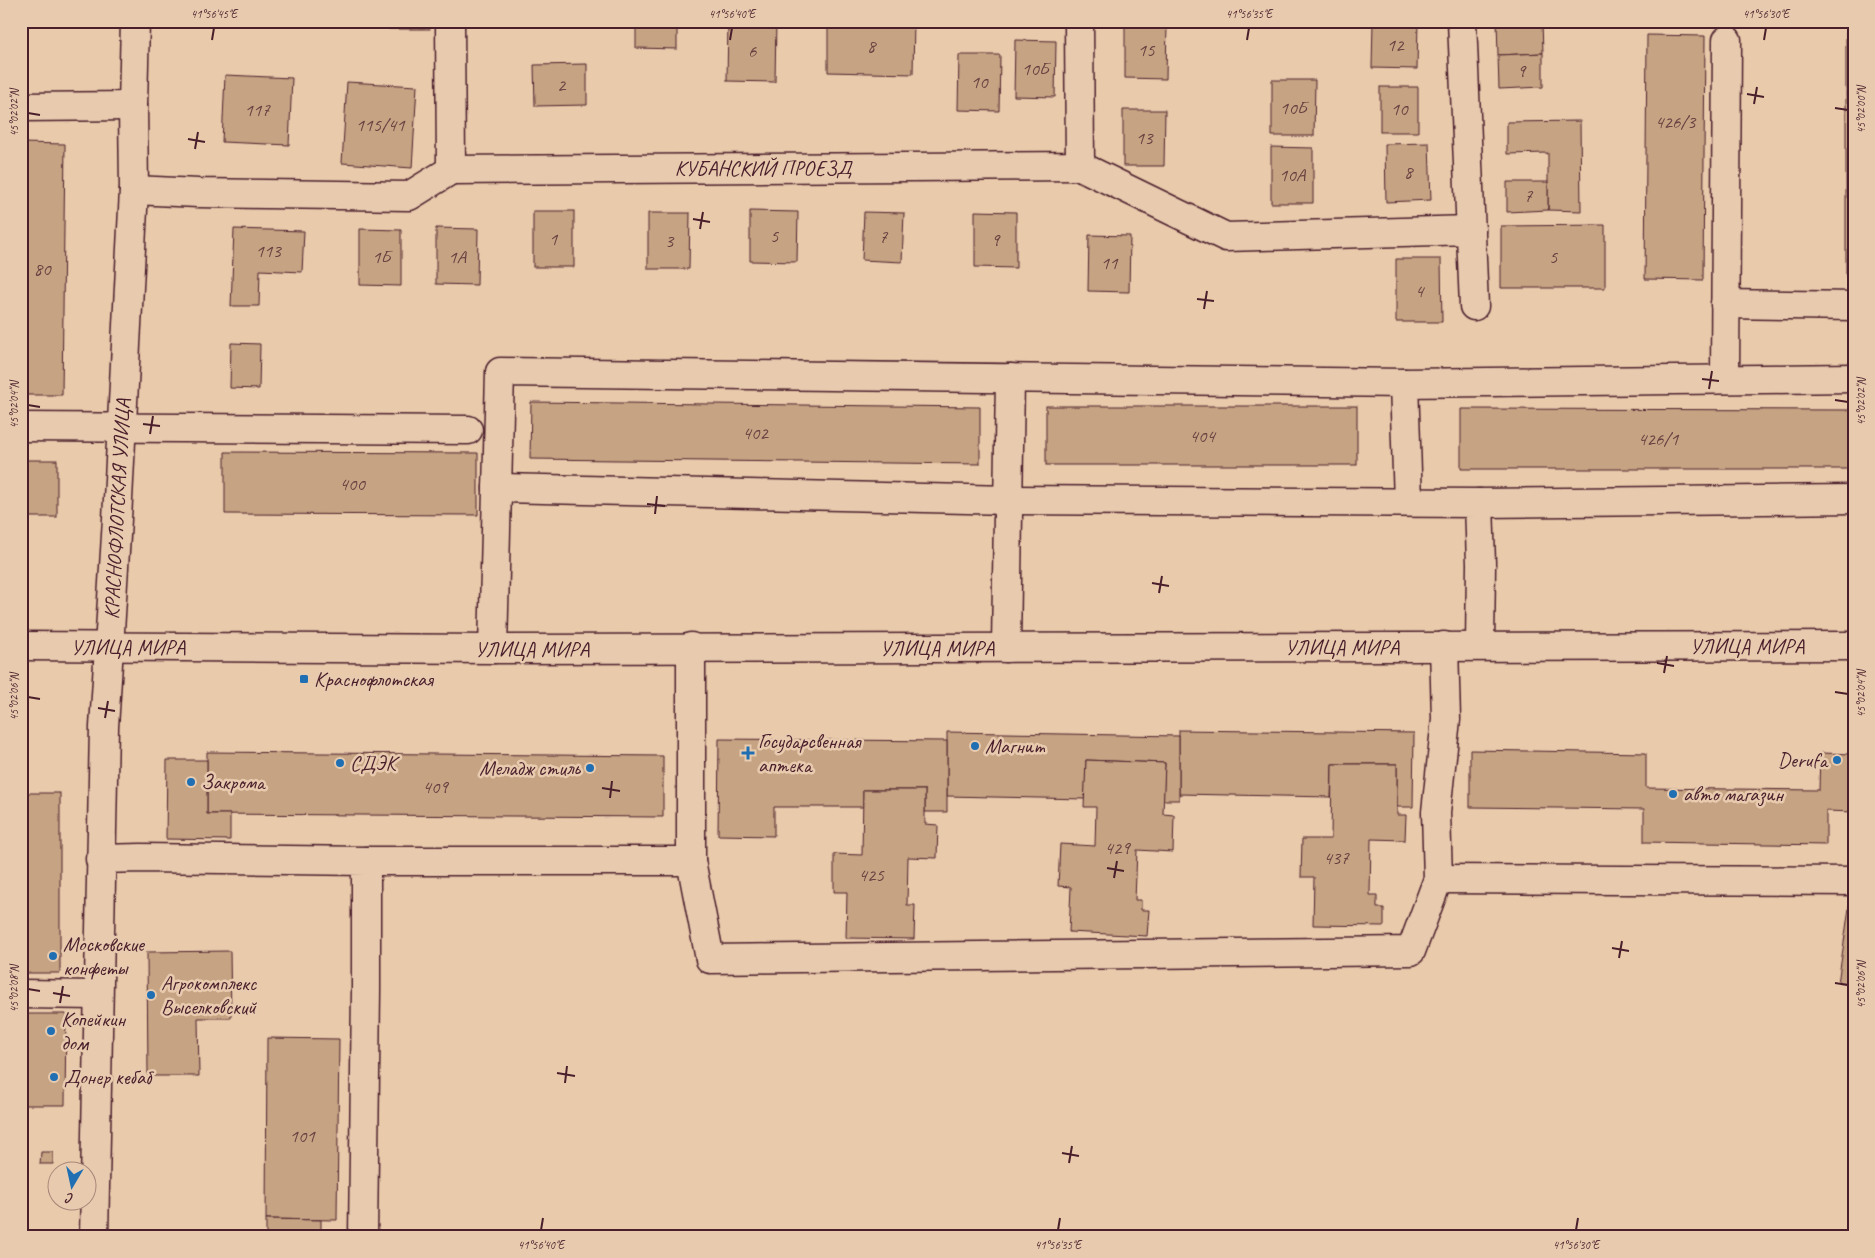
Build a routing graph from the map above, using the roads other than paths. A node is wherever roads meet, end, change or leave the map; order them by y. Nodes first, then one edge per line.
1 (135, 21) edge
2 (450, 21) edge
3 (1079, 21) edge
4 (1462, 21) edge
5 (1727, 40) dead end
6 (133, 106) junction
7 (21, 107) edge
8 (1080, 166) junction
9 (451, 170) junction
10 (134, 190) junction
11 (1471, 230) junction
12 (1725, 304) junction
13 (1474, 306) dead end
14 (1854, 306) edge
15 (1010, 378) junction
16 (1854, 378) edge
17 (1725, 379) junction
18 (1404, 383) junction
19 (21, 427) edge
20 (122, 427) junction
21 (468, 430) dead end
22 (497, 488) junction
23 (1854, 499) edge
24 (1009, 500) junction
25 (1408, 502) junction
26 (1479, 503) junction
27 (21, 646) edge
28 (109, 646) junction
29 (1444, 646) junction
30 (1480, 646) junction
31 (1854, 646) edge
32 (691, 647) junction
33 (1006, 648) junction
34 (493, 649) junction
35 (100, 859) junction
36 (366, 861) junction
37 (691, 861) junction
38 (1438, 878) junction
39 (1854, 881) edge
40 (21, 994) edge
41 (97, 995) junction
42 (94, 1237) edge
43 (363, 1237) edge

1 - 6 street, КРАСНОФЛОТСКАЯ УЛИЦА
2 - 9 street
3 - 8 street
4 - 11 street
5 - 12 street
6 - 7 street
6 - 10 street, КРАСНОФЛОТСКАЯ УЛИЦА
8 - 9 street, КУБАНСКИЙ ПРОЕЗД
8 - 11 street
9 - 10 street
10 - 20 street, КРАСНОФЛОТСКАЯ УЛИЦА
11 - 13 street
12 - 14 street
12 - 17 street
15 - 18 street
15 - 22 street
15 - 24 street
16 - 17 street
17 - 18 street
18 - 25 street
19 - 20 street
20 - 21 street
20 - 28 street, КРАСНОФЛОТСКАЯ УЛИЦА
22 - 24 street
22 - 34 street
23 - 26 street
24 - 25 street
24 - 33 street
25 - 26 street
26 - 30 street
27 - 28 street, УЛИЦА МИРА
28 - 34 street, УЛИЦА МИРА
28 - 35 street, КРАСНОФЛОТСКАЯ УЛИЦА
29 - 30 street, УЛИЦА МИРА
29 - 33 street, УЛИЦА МИРА
29 - 38 street
30 - 31 street, УЛИЦА МИРА
32 - 33 street, УЛИЦА МИРА
32 - 34 street, УЛИЦА МИРА
32 - 37 street
35 - 36 street
35 - 41 street, КРАСНОФЛОТСКАЯ УЛИЦА
36 - 37 street
36 - 43 street
37 - 38 street
38 - 39 street
40 - 41 street
41 - 42 street, КРАСНОФЛОТСКАЯ УЛИЦА

